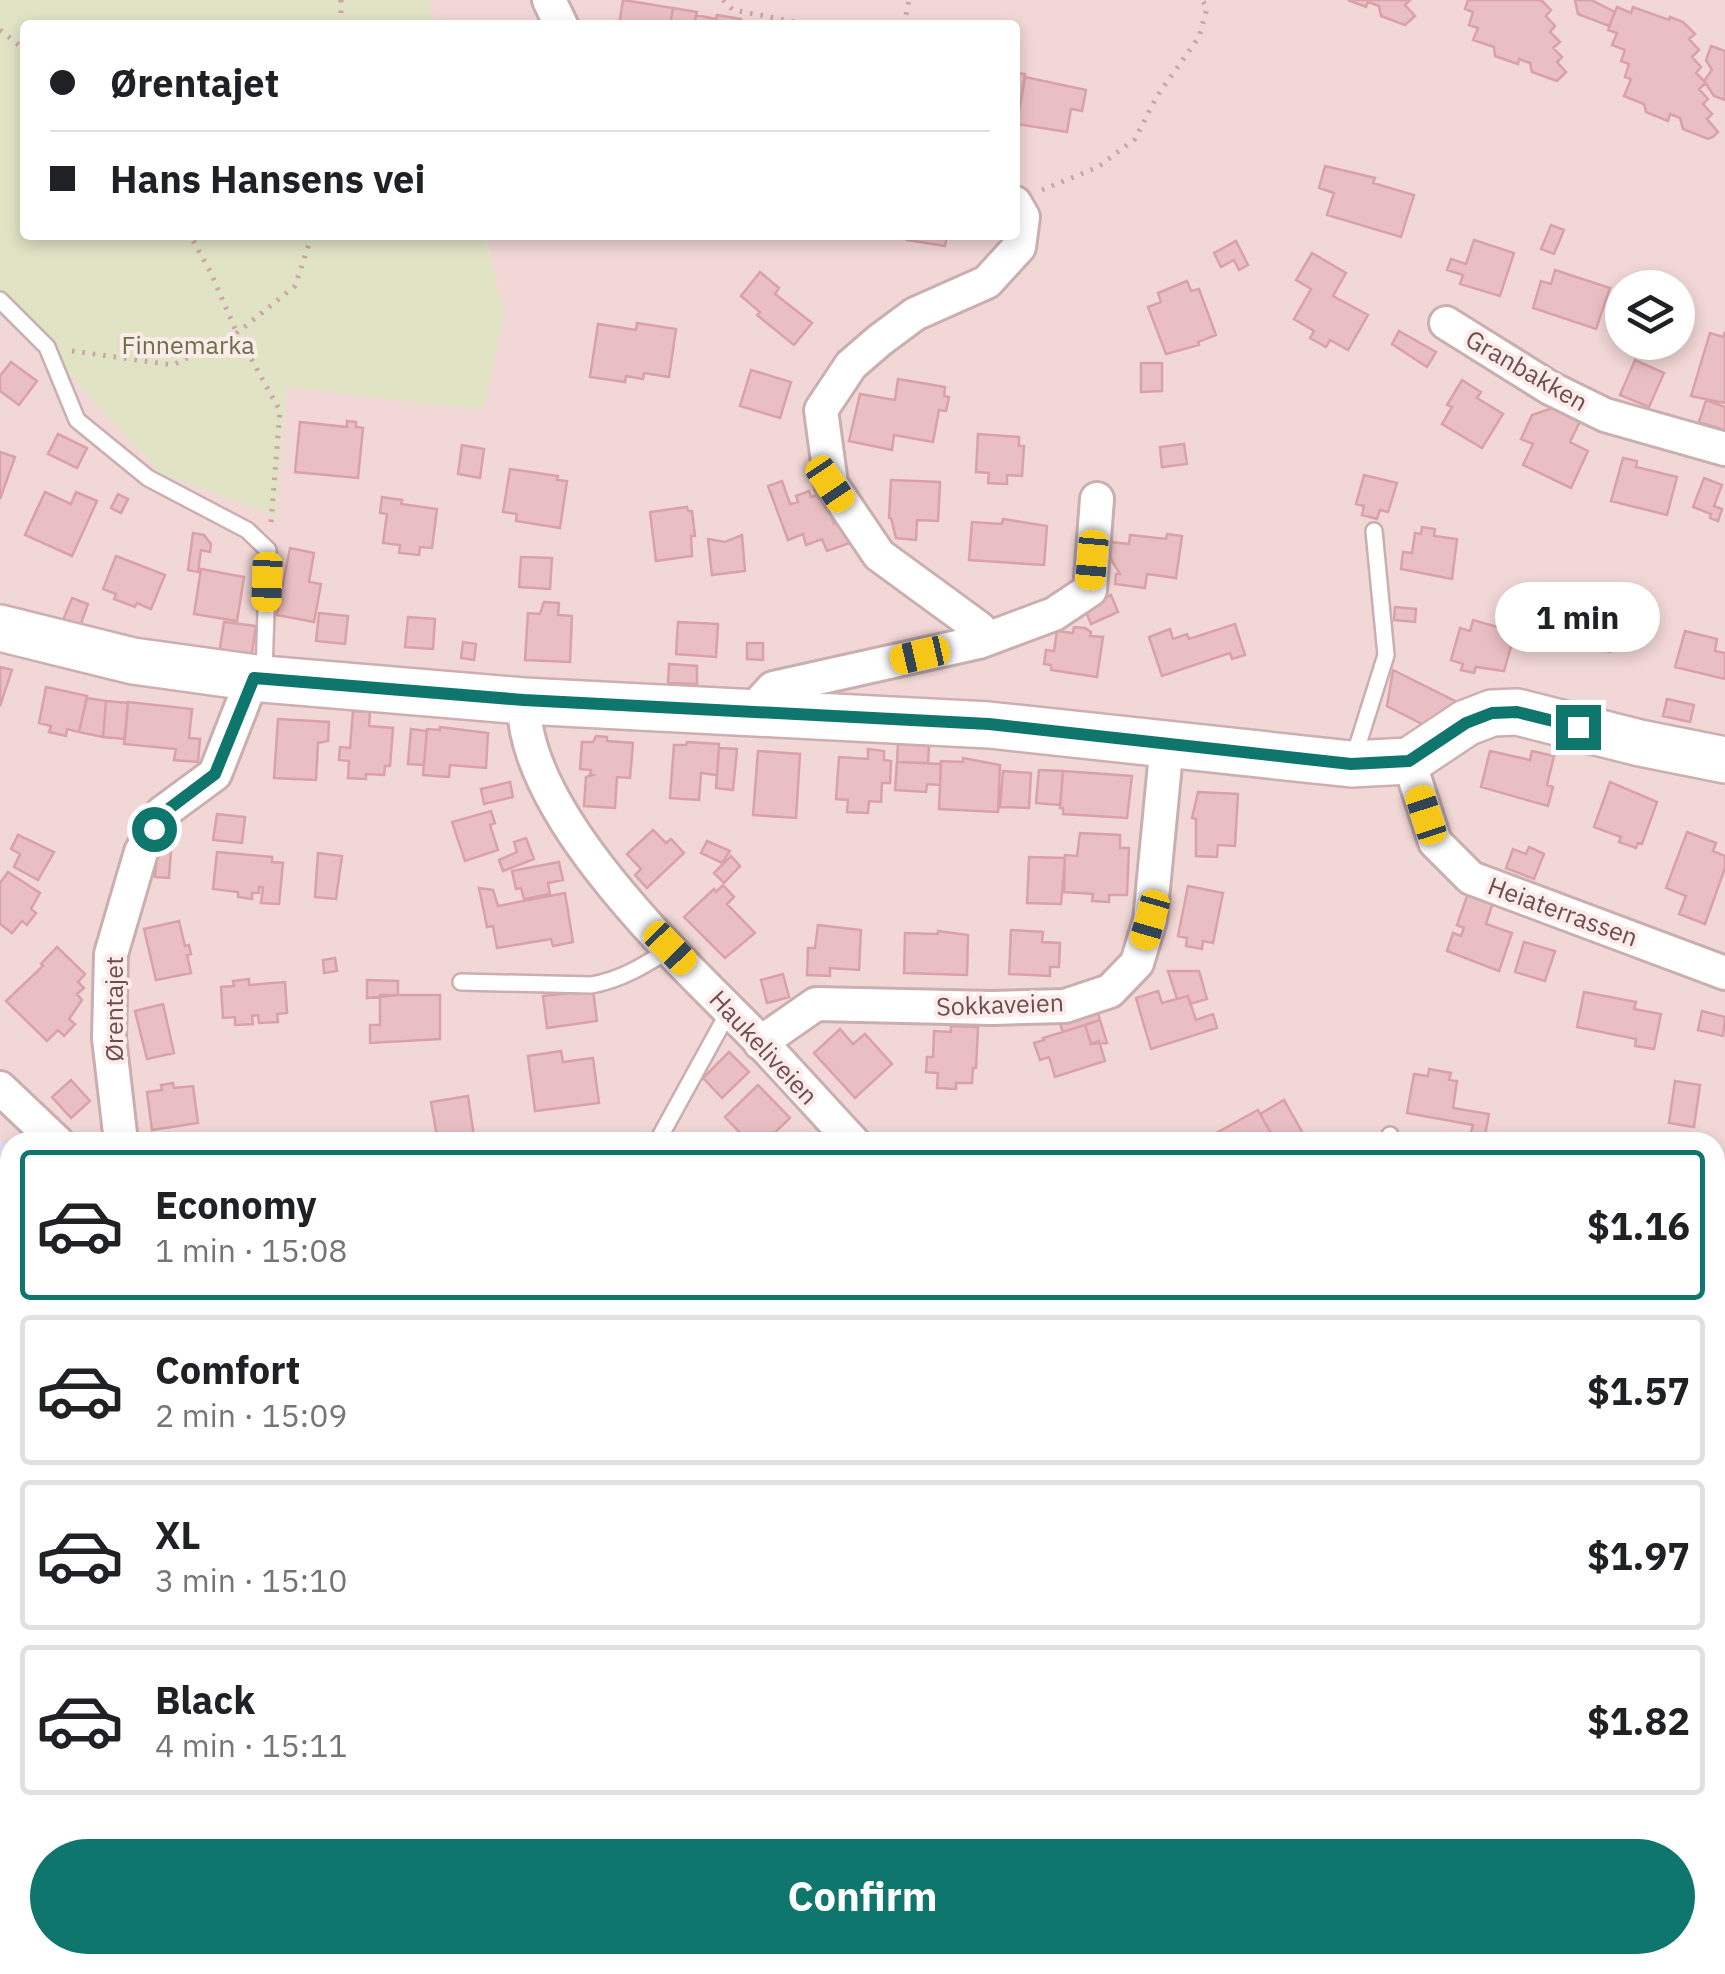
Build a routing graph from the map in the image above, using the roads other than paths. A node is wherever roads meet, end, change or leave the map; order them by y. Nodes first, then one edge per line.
1 (1024, 198) edge
2 (1020, 240) edge
3 (1020, 240) edge
4 (0, 300) edge
5 (1446, 323) dead end
6 (1725, 449) edge
7 (1098, 499) dead end
8 (1374, 532) dead end
9 (0, 628) edge
10 (979, 642) junction
11 (258, 678) junction
12 (524, 700) junction
13 (752, 710) junction
14 (1167, 744) junction
15 (1725, 760) edge
16 (1409, 761) junction
17 (1351, 764) junction
18 (670, 948) junction
19 (1725, 973) edge
20 (461, 982) dead end
21 (744, 1026) junction
22 (0, 1088) edge
23 (46, 1132) edge
24 (120, 1132) edge
25 (664, 1132) edge
26 (844, 1132) edge

1 - 2 street
3 - 10 street
4 - 11 lane
5 - 6 street, Granbakken
7 - 10 street
8 - 17 lane
9 - 11 main road
10 - 13 street
11 - 12 main road
11 - 24 street, Ørentajet
12 - 13 main road
12 - 18 street, Haukeliveien
13 - 14 main road
14 - 17 main road
14 - 21 street, Sokkaveien
15 - 16 main road
16 - 17 main road
16 - 19 street, Heiaterrassen
18 - 20 lane
18 - 21 street, Haukeliveien
21 - 25 lane
21 - 26 street, Haukeliveien
22 - 23 street

